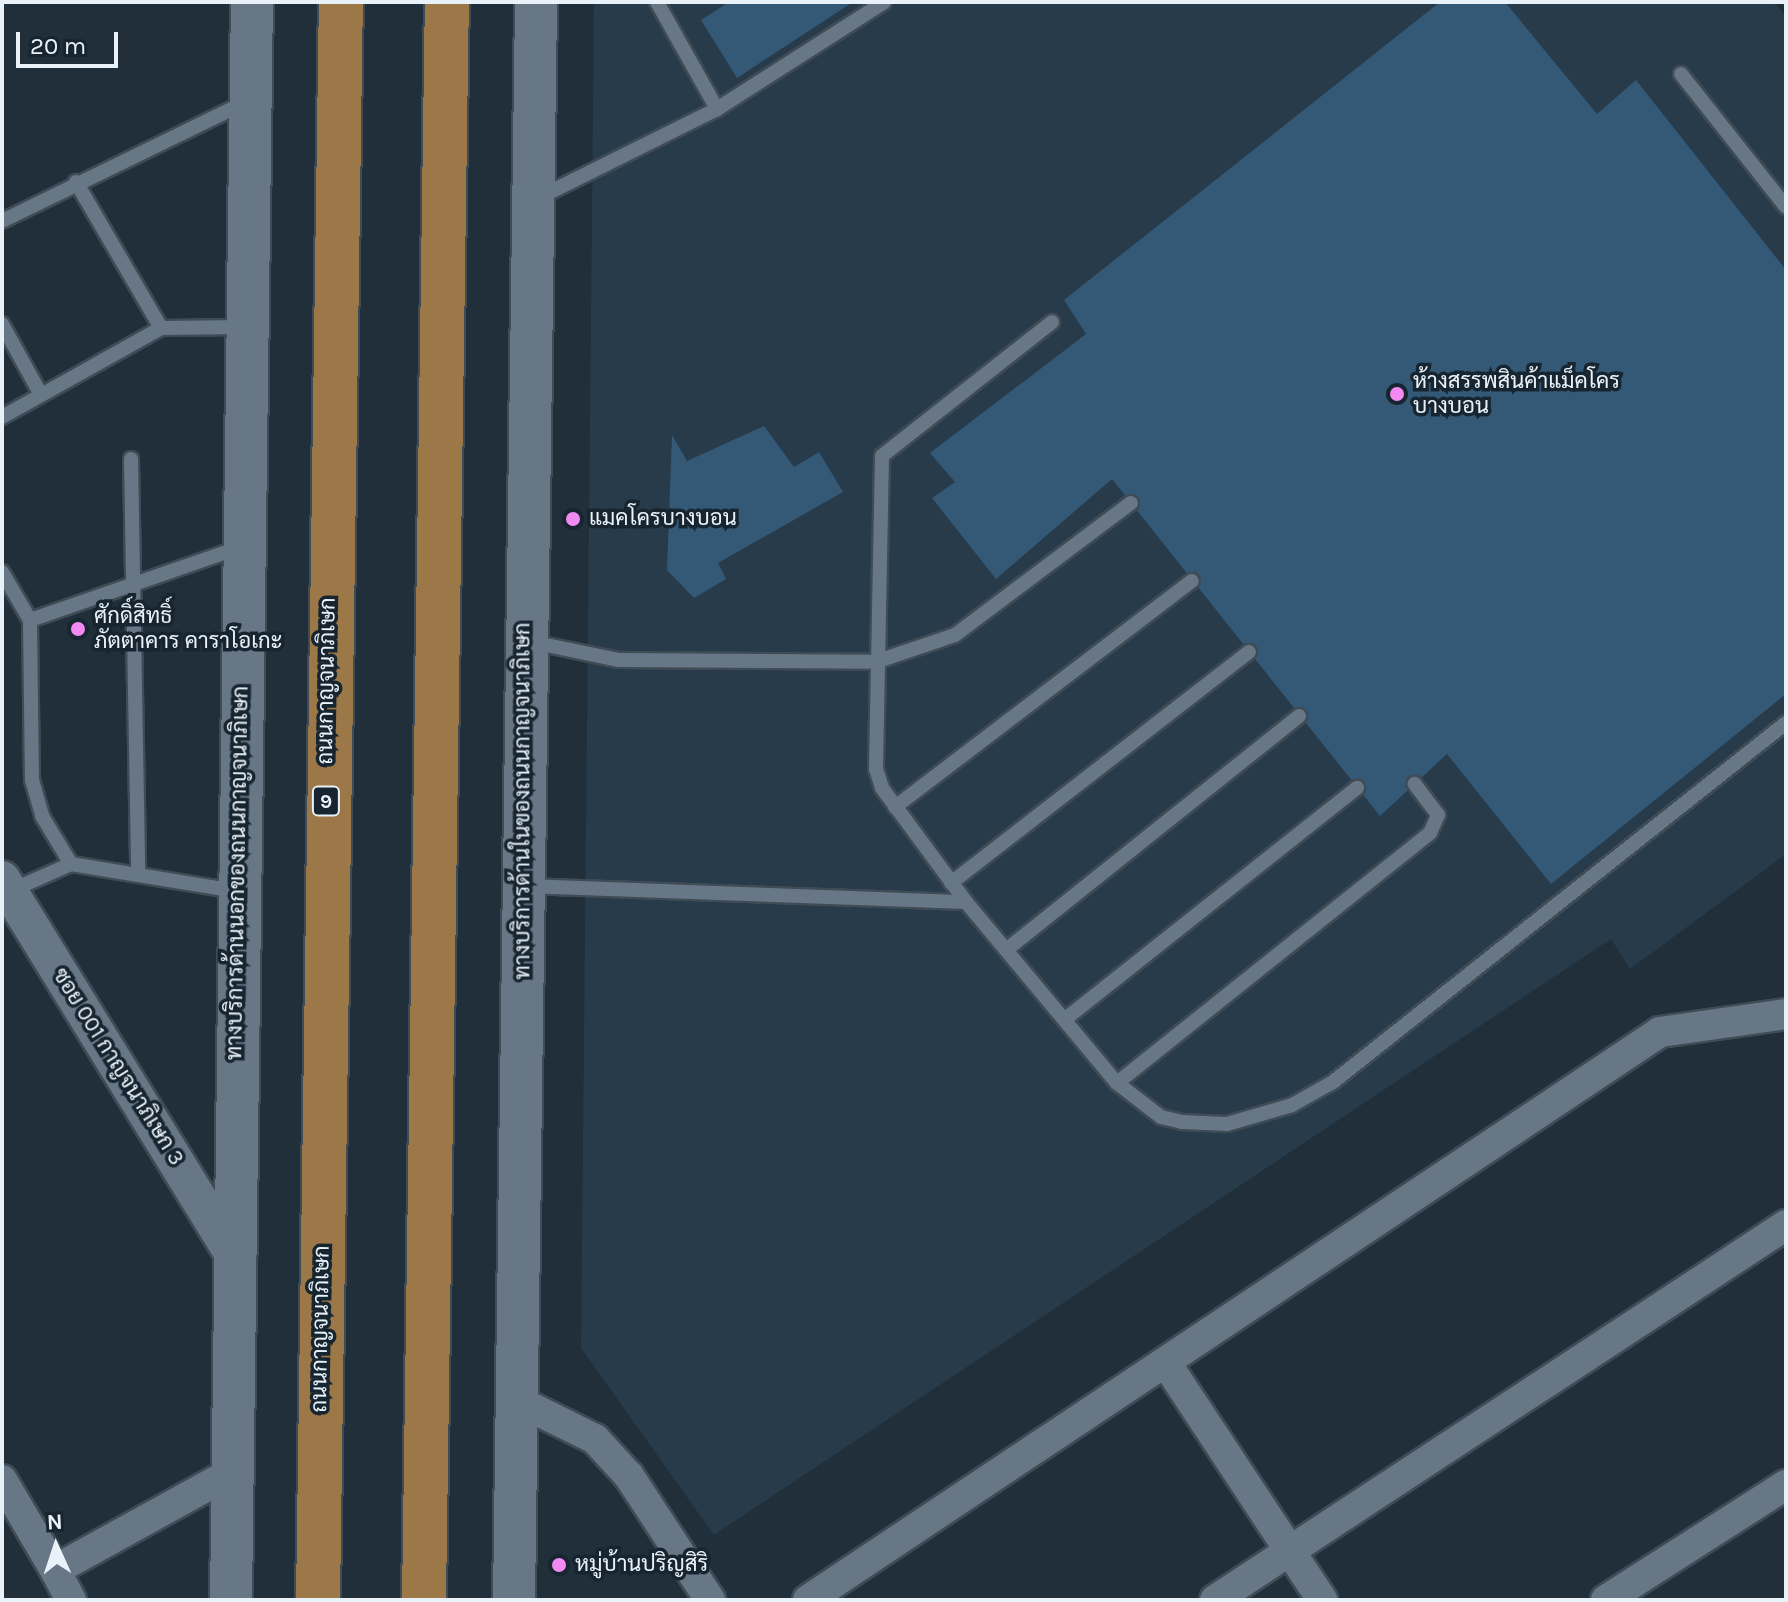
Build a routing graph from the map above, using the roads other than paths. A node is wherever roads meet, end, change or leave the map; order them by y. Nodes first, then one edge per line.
1 (264, 2) edge
2 (341, 2) edge
3 (447, 2) edge
4 (537, 2) edge
5 (657, 2) edge
6 (884, 2) edge
7 (252, 22) edge
8 (1681, 74) dead end
9 (252, 99) junction
10 (717, 109) junction
11 (76, 182) junction
12 (532, 201) junction
13 (1786, 207) edge
14 (2, 221) edge
15 (1052, 322) dead end
16 (2, 324) edge
17 (247, 327) junction
18 (161, 328) junction
19 (41, 395) junction
20 (2, 417) edge
21 (131, 459) dead end
22 (1131, 503) dead end
23 (242, 547) junction
24 (2, 572) edge
25 (137, 577) junction
26 (1192, 581) dead end
27 (30, 620) junction
28 (524, 640) junction
29 (1249, 652) dead end
30 (875, 662) junction
31 (1299, 716) dead end
32 (1786, 723) edge
33 (1415, 784) dead end
34 (1357, 788) dead end
35 (895, 807) junction
36 (71, 864) junction
37 (138, 871) junction
38 (951, 883) junction
39 (6, 885) edge
40 (524, 885) junction
41 (238, 891) junction
42 (966, 902) junction
43 (1006, 950) junction
44 (1786, 1014) edge
45 (1064, 1020) junction
46 (1117, 1083) junction
47 (1786, 1225) edge
48 (233, 1254) junction
49 (1166, 1363) junction
50 (514, 1399) junction
51 (231, 1473) junction
52 (2, 1480) edge
53 (1786, 1485) edge
54 (1291, 1551) junction
55 (55, 1570) junction
56 (71, 1600) edge
57 (231, 1600) edge
58 (318, 1600) edge
59 (424, 1600) edge
60 (514, 1600) edge
61 (710, 1600) edge
62 (808, 1600) edge
63 (1215, 1600) edge
64 (1322, 1600) edge
65 (1606, 1600) edge

1 - 7 main road, ทางบริการด้านนอกของถนนกาญจนาภิเษก
2 - 58 highway, ถนนกาญจนาภิเษก / 9
3 - 59 highway
4 - 12 main road, ทางบริการด้านในของถนนกาญจนาภิเษก
5 - 10 lane
6 - 10 lane
7 - 9 main road, ทางบริการด้านนอกของถนนกาญจนาภิเษก
8 - 13 lane
9 - 11 lane
9 - 17 main road, ทางบริการด้านนอกของถนนกาญจนาภิเษก
10 - 12 lane
11 - 14 lane
11 - 18 lane
12 - 28 main road, ทางบริการด้านในของถนนกาญจนาภิเษก
15 - 30 lane
16 - 19 lane
17 - 18 lane
17 - 23 main road, ทางบริการด้านนอกของถนนกาญจนาภิเษก
18 - 19 lane
19 - 20 lane
21 - 25 lane
22 - 30 lane
23 - 25 lane
23 - 41 main road, ทางบริการด้านนอกของถนนกาญจนาภิเษก
24 - 27 lane
25 - 27 lane
25 - 37 lane
26 - 35 lane
27 - 36 lane
28 - 30 lane
28 - 40 main road, ทางบริการด้านในของถนนกาญจนาภิเษก
29 - 38 lane
30 - 35 lane
31 - 43 lane
32 - 46 lane
33 - 46 lane
34 - 45 lane
35 - 38 lane
36 - 37 lane
36 - 39 lane
37 - 41 lane
38 - 42 lane
39 - 48 street, ซอย 001 กาญจนาภิเษก 3
40 - 42 lane
40 - 50 main road, ทางบริการด้านในของถนนกาญจนาภิเษก
41 - 48 main road, ทางบริการด้านนอกของถนนกาญจนาภิเษก
42 - 43 lane
43 - 45 lane
44 - 49 street
45 - 46 lane
47 - 54 street
48 - 51 main road, ทางบริการด้านนอกของถนนกาญจนาภิเษก
49 - 54 street
49 - 62 street
50 - 60 main road, ทางบริการด้านในของถนนกาญจนาภิเษก
50 - 61 street
51 - 55 street
51 - 57 main road, ทางบริการด้านนอกของถนนกาญจนาภิเษก
52 - 55 street
53 - 65 street
54 - 63 street
54 - 64 street
55 - 56 street

